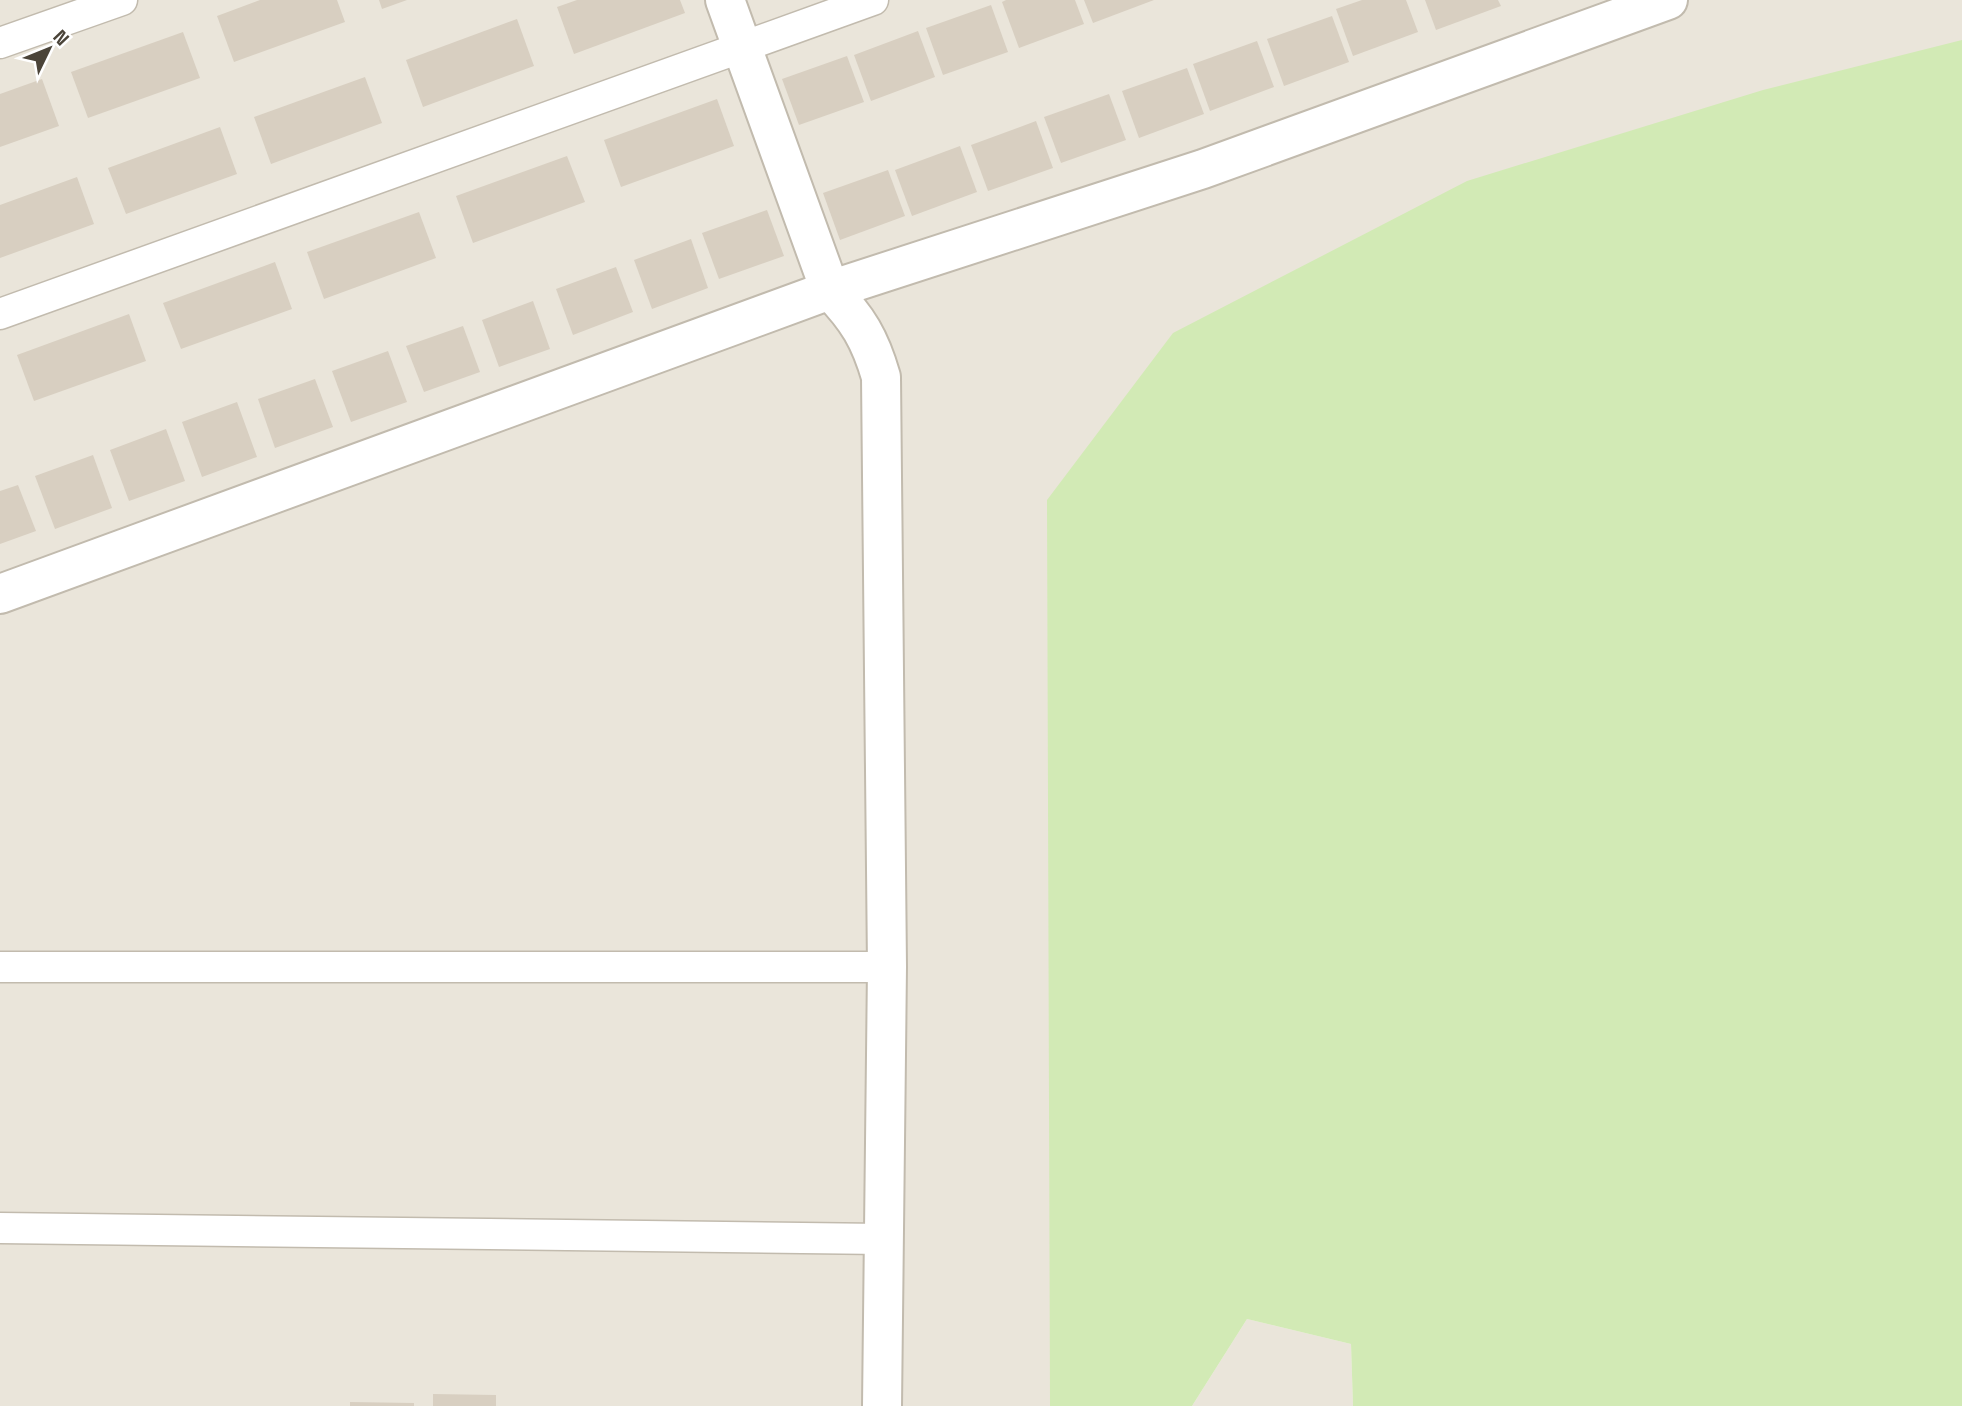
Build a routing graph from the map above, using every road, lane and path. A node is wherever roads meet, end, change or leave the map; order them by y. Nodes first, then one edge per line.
1 (122, 0) edge
2 (725, 0) edge
3 (873, 0) edge
4 (1668, 0) edge
5 (0, 43) edge
6 (741, 46) junction
7 (830, 290) junction
8 (0, 314) edge
9 (0, 594) edge
10 (0, 967) edge
11 (887, 967) junction
12 (0, 1228) edge
13 (883, 1239) junction
14 (883, 1406) edge

1 - 5 street
2 - 6 street
3 - 6 street
4 - 7 street
6 - 7 street
6 - 8 street
7 - 9 street
7 - 11 street
10 - 11 street
11 - 13 street
12 - 13 street
13 - 14 street

